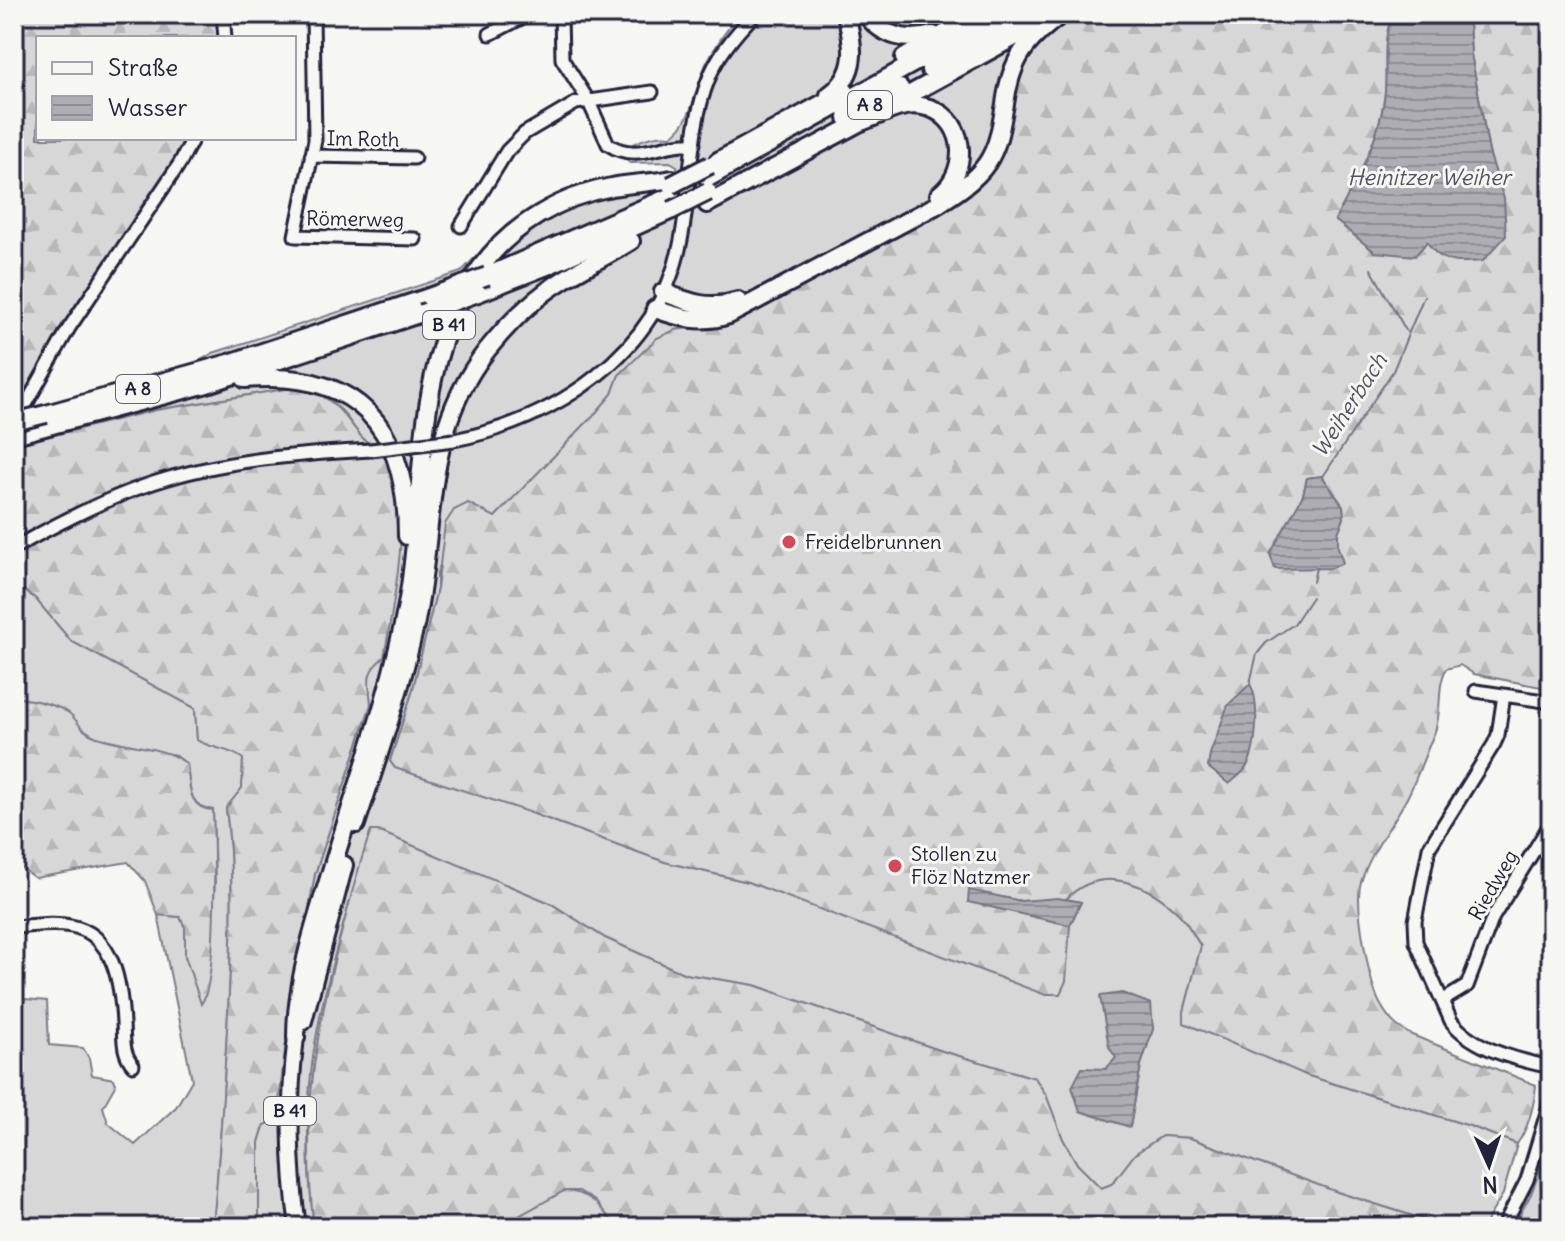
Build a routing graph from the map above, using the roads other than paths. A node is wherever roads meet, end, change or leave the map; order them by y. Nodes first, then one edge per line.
1 (223, 14) edge
2 (313, 14) edge
3 (529, 14) edge
4 (561, 14) edge
5 (755, 14) edge
6 (843, 14) edge
7 (866, 14) edge
8 (978, 14) edge
9 (1002, 14) edge
10 (1030, 14) edge
11 (1059, 14) edge
12 (947, 32) junction
13 (490, 34) dead end
14 (225, 36) edge
15 (652, 92) dead end
16 (588, 100) junction
17 (799, 116) junction
18 (861, 122) junction
19 (192, 140) edge
20 (694, 144) junction
21 (311, 156) junction
22 (414, 158) dead end
23 (708, 185) junction
24 (672, 198) junction
25 (461, 226) dead end
26 (295, 236) joint
27 (415, 239) dead end
28 (631, 241) junction
29 (494, 280) junction
30 (663, 292) junction
31 (655, 309) junction
32 (207, 384) junction
33 (50, 420) junction
34 (14, 423) edge
35 (14, 435) edge
36 (14, 548) edge
37 (407, 605) junction
38 (1476, 691) dead end
39 (1504, 695) junction
40 (1551, 702) edge
41 (1551, 823) edge
42 (14, 927) edge
43 (1442, 1001) junction
44 (296, 1037) junction
45 (133, 1065) dead end
46 (1551, 1067) edge
47 (1551, 1099) edge
48 (298, 1227) edge
49 (1503, 1227) edge

1 - 14 street
2 - 21 street, Im Roth
3 - 13 street
4 - 16 street
5 - 20 street
6 - 17 highway
7 - 12 highway
8 - 12 highway
9 - 23 highway, A 8
10 - 23 highway, A 8
11 - 18 highway
11 - 31 highway
12 - 17 highway
15 - 16 street
16 - 20 street
16 - 25 street
17 - 23 highway
18 - 23 highway
18 - 30 highway
19 - 34 street
20 - 30 street
21 - 22 street, Im Roth
21 - 26 street, Im Roth
23 - 24 highway, A 8, bridge
23 - 24 highway, bridge
24 - 28 highway
24 - 29 highway, A 8
24 - 29 highway, A 8
24 - 37 highway, B 41
26 - 27 street, Römerweg
28 - 29 highway
28 - 44 highway, B 41
29 - 32 highway, A 8, bridge
29 - 33 highway, A 8, bridge
30 - 31 street
31 - 36 street, bridge
32 - 33 highway, A 8
32 - 37 highway
33 - 34 highway, A 8, bridge
33 - 35 highway, A 8
37 - 44 highway, B 41
38 - 39 street
39 - 40 street
39 - 43 street
41 - 43 street, Riedweg
42 - 45 street
43 - 46 street
44 - 48 main road, B 41
47 - 49 street

